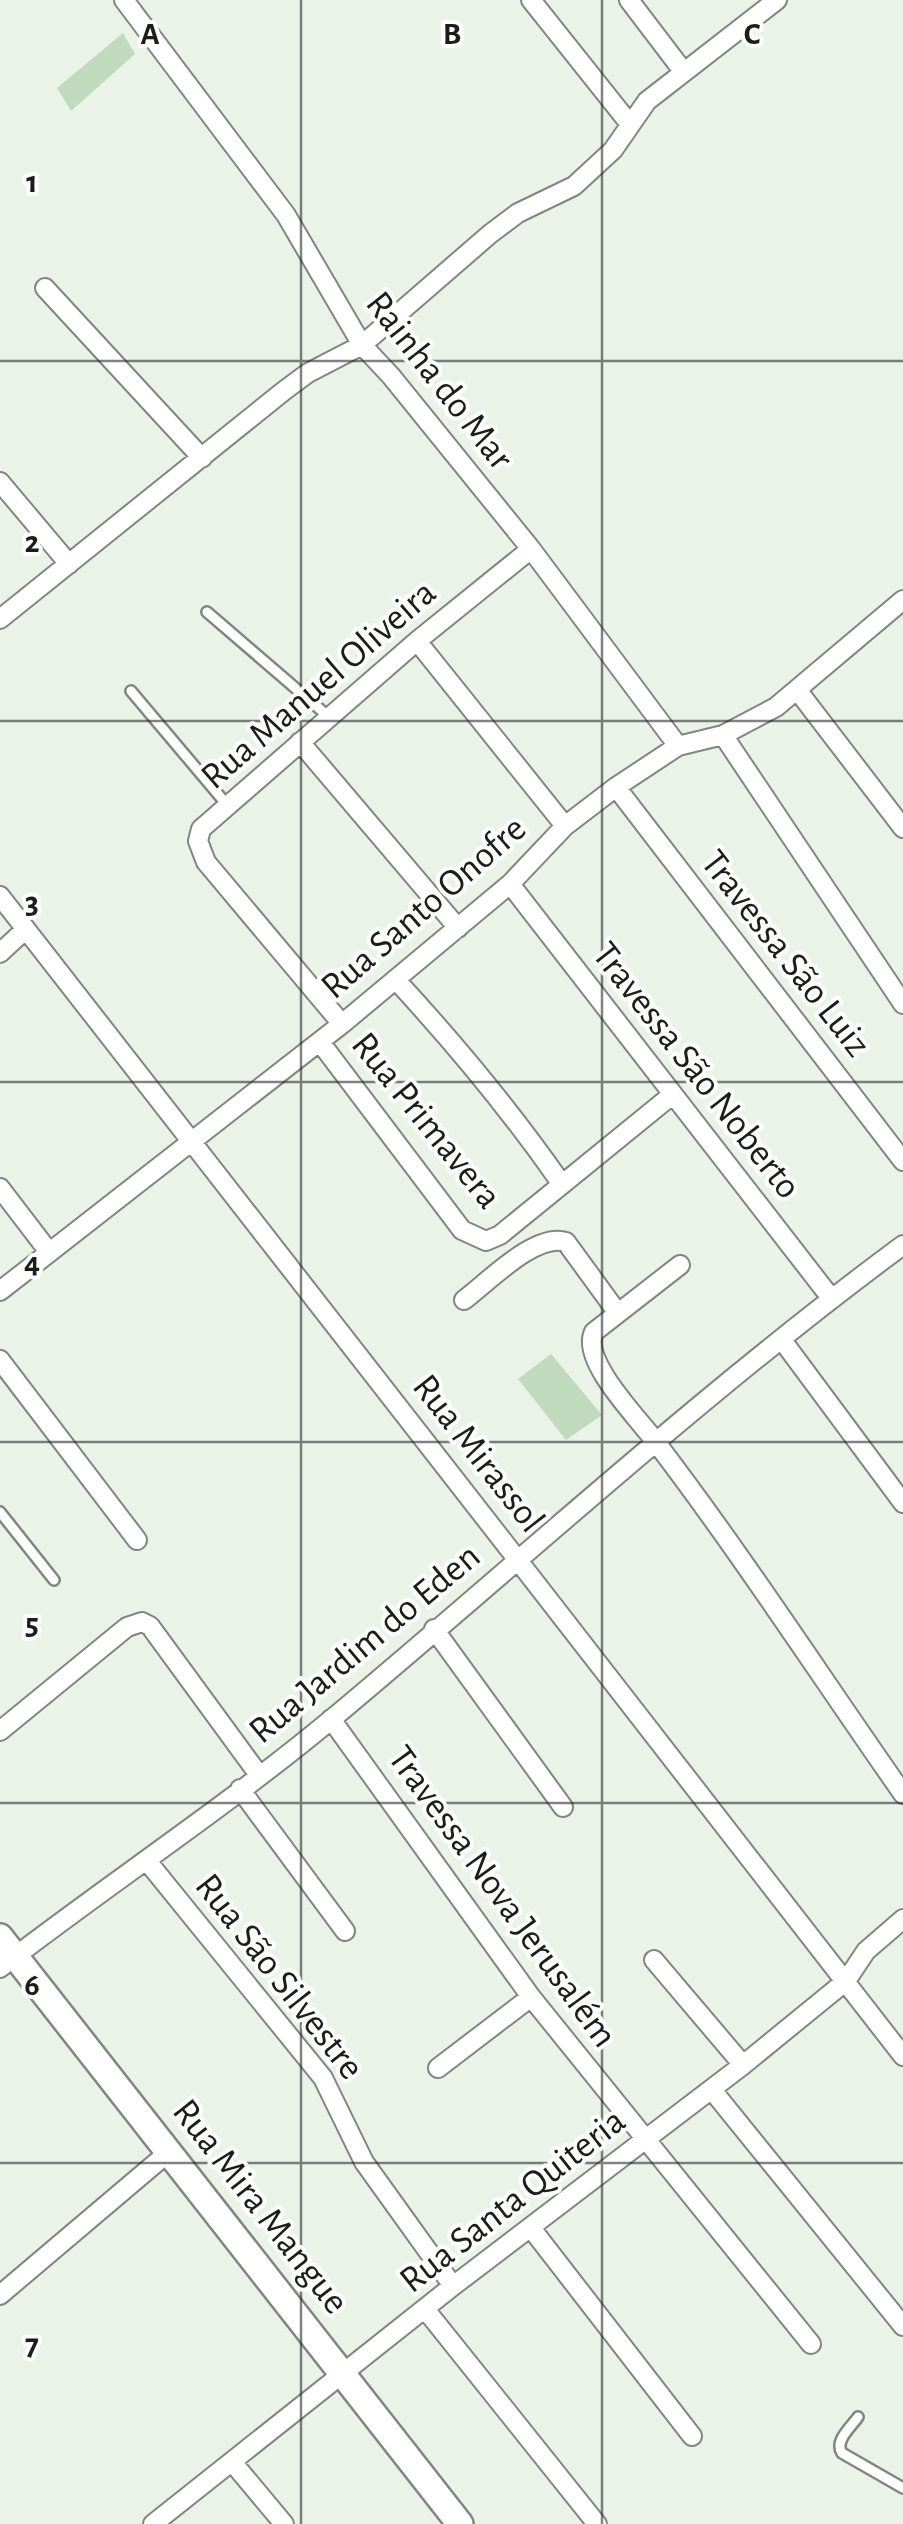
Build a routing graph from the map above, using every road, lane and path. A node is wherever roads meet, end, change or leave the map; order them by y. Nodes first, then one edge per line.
1 (124, 0) edge
2 (531, 0) edge
3 (629, 0) edge
4 (777, 0) edge
5 (683, 71) junction
6 (629, 123) junction
7 (45, 288) dead end
8 (362, 345) junction
9 (202, 458) junction
10 (0, 482) edge
11 (530, 549) junction
12 (70, 564) junction
13 (903, 600) edge
14 (207, 612) dead end
15 (0, 619) edge
16 (417, 641) junction
17 (131, 691) dead end
18 (798, 691) junction
19 (329, 717) junction
20 (723, 735) junction
21 (300, 742) junction
22 (678, 746) junction
23 (616, 786) junction
24 (228, 806) junction
25 (565, 826) junction
26 (903, 828) edge
27 (510, 884) junction
28 (0, 896) edge
29 (458, 928) junction
30 (26, 930) junction
31 (0, 952) edge
32 (396, 980) junction
33 (903, 1004) edge
34 (342, 1024) junction
35 (320, 1042) junction
36 (672, 1096) junction
37 (190, 1142) junction
38 (903, 1161) edge
39 (561, 1183) junction
40 (0, 1188) edge
41 (897, 1249) edge
42 (49, 1252) junction
43 (680, 1265) dead end
44 (903, 1270) edge
45 (0, 1291) edge
46 (832, 1298) junction
47 (464, 1300) dead end
48 (617, 1312) junction
49 (782, 1340) junction
50 (0, 1360) edge
51 (656, 1442) junction
52 (903, 1503) edge
53 (0, 1512) edge
54 (137, 1540) dead end
55 (518, 1557) junction
56 (54, 1580) dead end
57 (434, 1630) junction
58 (331, 1719) junction
59 (0, 1731) edge
60 (259, 1776) junction
61 (240, 1790) junction
62 (903, 1794) edge
63 (563, 1807) dead end
64 (147, 1861) junction
65 (903, 1919) edge
66 (345, 1930) dead end
67 (5, 1954) edge
68 (654, 1960) dead end
69 (846, 1981) junction
70 (531, 1998) junction
71 (903, 2056) edge
72 (744, 2065) junction
73 (438, 2068) dead end
74 (712, 2090) junction
75 (644, 2140) junction
76 (170, 2152) junction
77 (531, 2228) junction
78 (453, 2286) junction
79 (3, 2288) edge
80 (425, 2309) junction
81 (903, 2326) edge
82 (811, 2344) dead end
83 (343, 2375) junction
84 (858, 2416) dead end
85 (692, 2436) dead end
86 (234, 2462) junction
87 (903, 2488) edge
88 (153, 2524) edge
89 (284, 2524) edge
90 (460, 2524) edge
91 (597, 2524) edge

1 - 8 street, Rainha do Mar
2 - 6 street
3 - 5 street
4 - 5 street
5 - 6 street
6 - 8 street
7 - 9 street
8 - 9 street
8 - 11 street, Rainha do Mar
9 - 12 street
10 - 12 street
11 - 16 street, Rua Manuel Oliveira
11 - 22 street, Rainha do Mar
12 - 15 street
13 - 18 street, Rua Santo Onofre
14 - 19 lane
16 - 19 street, Rua Manuel Oliveira
16 - 25 street
17 - 24 lane
18 - 20 street, Rua Santo Onofre
18 - 26 street
19 - 21 street, Rua Manuel Oliveira
20 - 22 street, Rua Santo Onofre
20 - 33 street
21 - 24 street, Rua Manuel Oliveira
21 - 29 street
22 - 23 street, Rua Santo Onofre
23 - 25 street, Rua Santo Onofre
23 - 38 street, Travessa São Luiz
24 - 34 street, Rua Manuel Oliveira
25 - 27 street, Rua Santo Onofre
27 - 29 street, Rua Santo Onofre
27 - 36 street, Travessa São Noberto
28 - 30 street, Rua Mirassol
29 - 32 street, Rua Santo Onofre
30 - 31 street
30 - 37 street, Rua Mirassol
32 - 34 street, Rua Santo Onofre
32 - 39 street
34 - 35 street, Rua Santo Onofre
35 - 37 street, Rua Santo Onofre
35 - 39 street, Rua Primavera
36 - 39 street, Rua Primavera
36 - 46 street, Travessa São Noberto
37 - 42 street, Rua Santo Onofre
37 - 55 street, Rua Mirassol
40 - 42 street
41 - 44 street
41 - 46 street, Rua Jardim do Eden
42 - 45 street, Rua Santo Onofre
43 - 48 street
46 - 49 street, Rua Jardim do Eden
47 - 48 street
48 - 51 street
49 - 51 street, Rua Jardim do Eden
49 - 52 street
50 - 54 street
51 - 55 street, Rua Jardim do Eden
51 - 62 street
53 - 56 lane
55 - 57 street, Rua Jardim do Eden
55 - 69 street, Rua Mirassol
57 - 58 street, Rua Jardim do Eden
57 - 63 street
58 - 60 street, Rua Jardim do Eden
58 - 70 street, Travessa Nova Jerusalém
59 - 60 street
60 - 61 street, Rua Jardim do Eden
61 - 64 street, Rua Jardim do Eden
61 - 66 street
64 - 67 street, Rua Jardim do Eden
64 - 78 street, Rua São Silvestre
65 - 69 street, Rua Santa Quiteria
67 - 76 main road, Rua Mira Mangue
68 - 72 street
69 - 71 street, Rua Mirassol
69 - 72 street, Rua Santa Quiteria
70 - 73 street
70 - 75 street, Travessa Nova Jerusalém
72 - 74 street, Rua Santa Quiteria
74 - 75 street, Rua Santa Quiteria
74 - 81 street
75 - 77 street, Rua Santa Quiteria
75 - 82 street, Travessa Nova Jerusalém
76 - 79 street
76 - 83 main road, Rua Mira Mangue
77 - 78 street, Rua Santa Quiteria
77 - 85 street
78 - 80 street, Rua Santa Quiteria
80 - 83 street, Rua Santa Quiteria
80 - 91 street
83 - 86 street, Rua Santa Quiteria
83 - 90 main road, Rua Mira Mangue
84 - 87 lane
86 - 88 street, Rua Santa Quiteria
86 - 89 street

